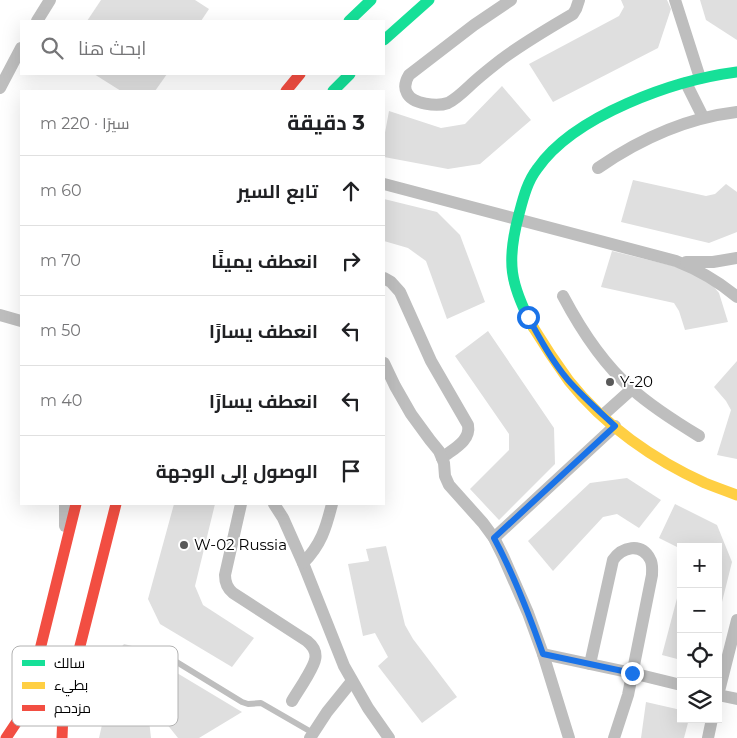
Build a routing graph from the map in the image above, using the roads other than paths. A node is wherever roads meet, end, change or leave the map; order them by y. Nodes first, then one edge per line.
1 (50, 0) edge
2 (371, 0) edge
3 (430, 0) edge
4 (511, 0) edge
5 (580, 0) edge
6 (676, 0) edge
7 (38, 20) edge
8 (350, 20) edge
9 (385, 39) edge
10 (20, 50) edge
11 (737, 72) edge
12 (299, 75) edge
13 (349, 75) edge
14 (700, 78) junction
15 (686, 83) junction
16 (0, 88) edge
17 (287, 90) edge
18 (334, 90) edge
19 (737, 112) edge
20 (703, 117) junction
21 (598, 168) dead end
22 (385, 184) edge
23 (517, 219) junction
24 (737, 258) edge
25 (676, 261) junction
26 (385, 279) edge
27 (563, 296) dead end
28 (737, 297) edge
29 (0, 314) edge
30 (20, 321) edge
31 (385, 365) edge
32 (632, 389) junction
33 (603, 415) junction
34 (615, 426) junction
35 (699, 436) dead end
36 (442, 458) junction
37 (737, 495) edge
38 (65, 505) edge
39 (76, 505) edge
40 (116, 505) edge
41 (241, 505) edge
42 (275, 505) edge
43 (332, 505) edge
44 (494, 538) junction
45 (66, 540) junction
46 (304, 563) junction
47 (737, 620) edge
48 (40, 646) edge
49 (80, 646) edge
50 (543, 654) junction
51 (178, 663) edge
52 (590, 664) junction
53 (632, 673) junction
54 (722, 679) edge
55 (352, 681) junction
56 (677, 684) edge
57 (722, 696) edge
58 (737, 699) edge
59 (292, 702) dead end
60 (711, 723) edge
61 (14, 726) edge
62 (312, 735) edge
63 (6, 738) edge
64 (389, 738) edge
65 (569, 738) edge
66 (614, 738) edge
67 (708, 738) edge

1 - 7 street
2 - 8 street
3 - 9 street
4 - 5 street
6 - 14 street
10 - 16 street
11 - 14 street
12 - 17 street
13 - 18 street
14 - 15 street
15 - 20 street
15 - 23 street
19 - 20 street
20 - 21 street
22 - 23 street
23 - 25 street
23 - 33 street
24 - 25 street
25 - 28 street
26 - 36 street
27 - 32 street
29 - 30 street
31 - 36 street
32 - 33 street
32 - 35 street
33 - 34 street
34 - 37 street
34 - 44 street
36 - 44 street
38 - 45 street
39 - 45 street
40 - 49 street
41 - 59 street
42 - 46 street
43 - 46 street
44 - 50 street
45 - 48 street
46 - 55 street
47 - 54 street
50 - 52 street
50 - 65 street
51 - 62 lane
52 - 53 street
52 - 53 street
53 - 56 street
53 - 66 street
55 - 62 street
55 - 64 street
57 - 58 street
60 - 67 street
61 - 63 street

